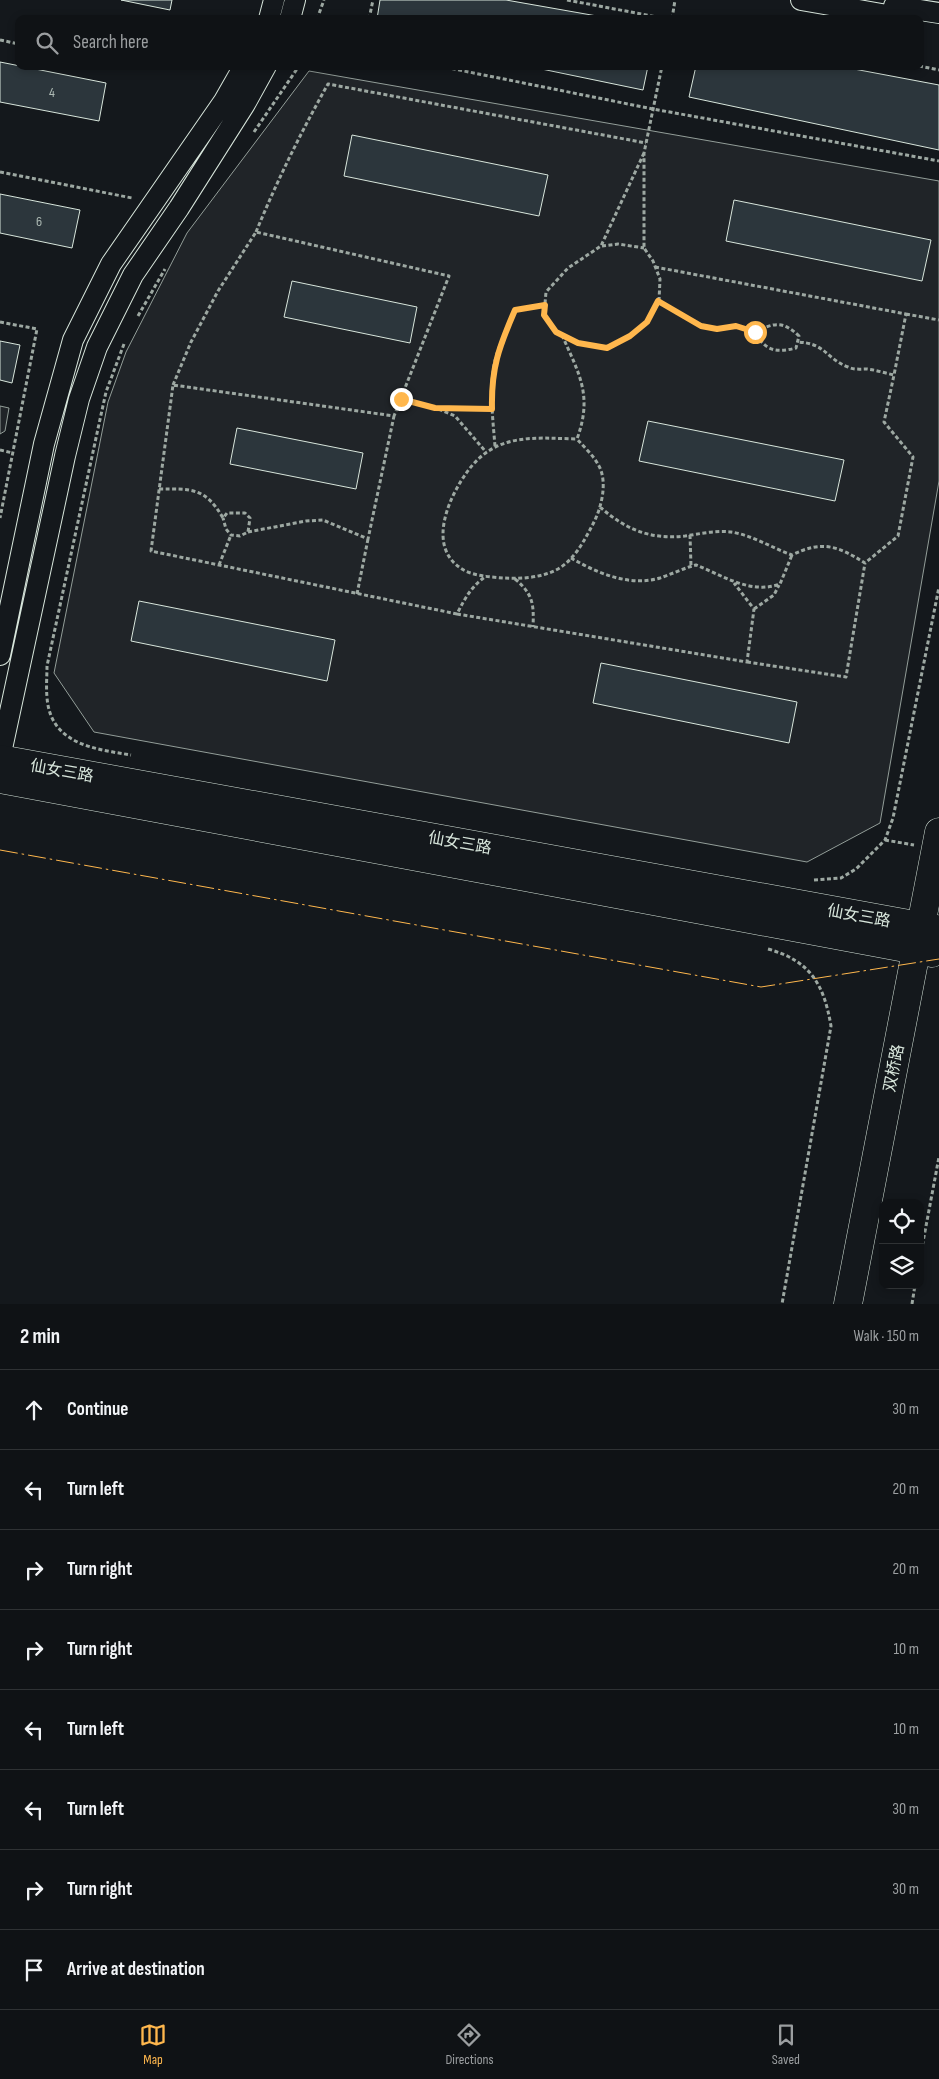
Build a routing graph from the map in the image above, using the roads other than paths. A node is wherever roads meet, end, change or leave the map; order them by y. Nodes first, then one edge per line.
1 (274, 0) edge
2 (294, 0) edge
3 (801, 0) edge
4 (863, 0) edge
5 (939, 13) edge
6 (270, 15) edge
7 (291, 15) edge
8 (887, 15) edge
9 (924, 21) edge
10 (939, 24) edge
11 (242, 70) edge
12 (264, 70) edge
13 (0, 655) edge
14 (0, 758) edge
15 (0, 779) edge
16 (939, 832) edge
17 (929, 935) edge
18 (885, 1199) edge
19 (879, 1231) edge
20 (848, 1304) edge
21 (865, 1304) edge

1 - 6 street
2 - 7 street
3 - 8 street
4 - 5 street
9 - 10 street
11 - 13 street
12 - 14 street
14 - 17 street, 仙女三路
15 - 17 street, 仙女三路
16 - 17 street, 双桥路
17 - 18 street, 双桥路
17 - 20 street, 双桥路
19 - 21 street

